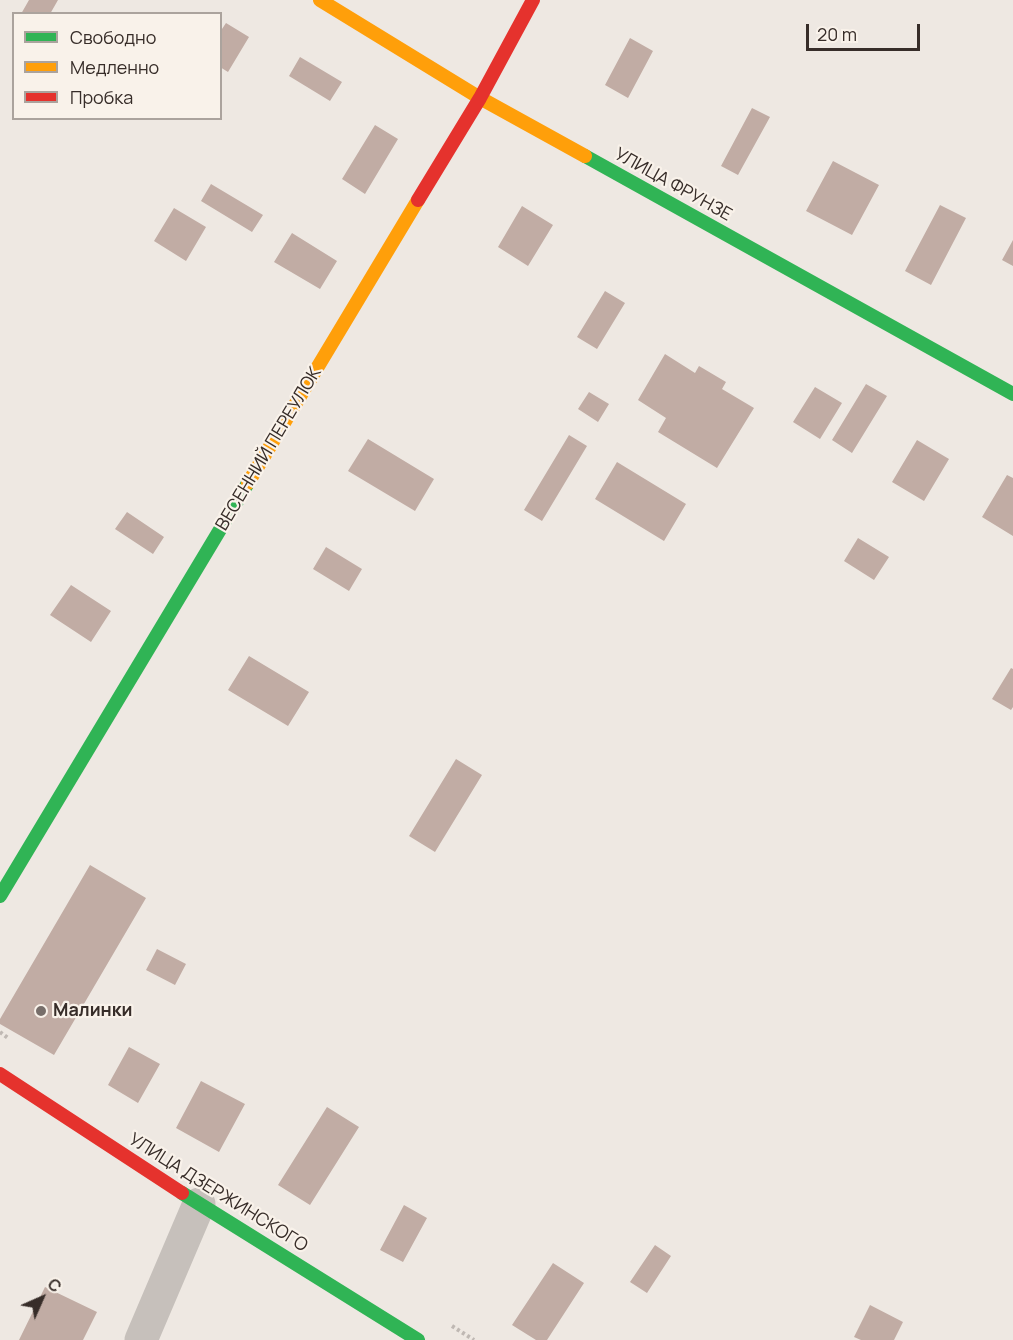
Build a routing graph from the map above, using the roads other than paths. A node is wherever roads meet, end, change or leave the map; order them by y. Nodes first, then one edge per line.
1 (320, 0) edge
2 (533, 0) edge
3 (480, 98) junction
4 (1013, 394) edge
5 (0, 896) edge
6 (0, 1074) edge
7 (199, 1204) junction
8 (141, 1340) edge
9 (418, 1340) edge

1 - 3 street, УЛИЦА ФРУНЗЕ
2 - 3 street, ВЕСЕННИЙ ПЕРЕУЛОК
3 - 4 street, УЛИЦА ФРУНЗЕ
3 - 5 street, ВЕСЕННИЙ ПЕРЕУЛОК
6 - 7 street, УЛИЦА ДЗЕРЖИНСКОГО
7 - 8 street
7 - 9 street, УЛИЦА ДЗЕРЖИНСКОГО

